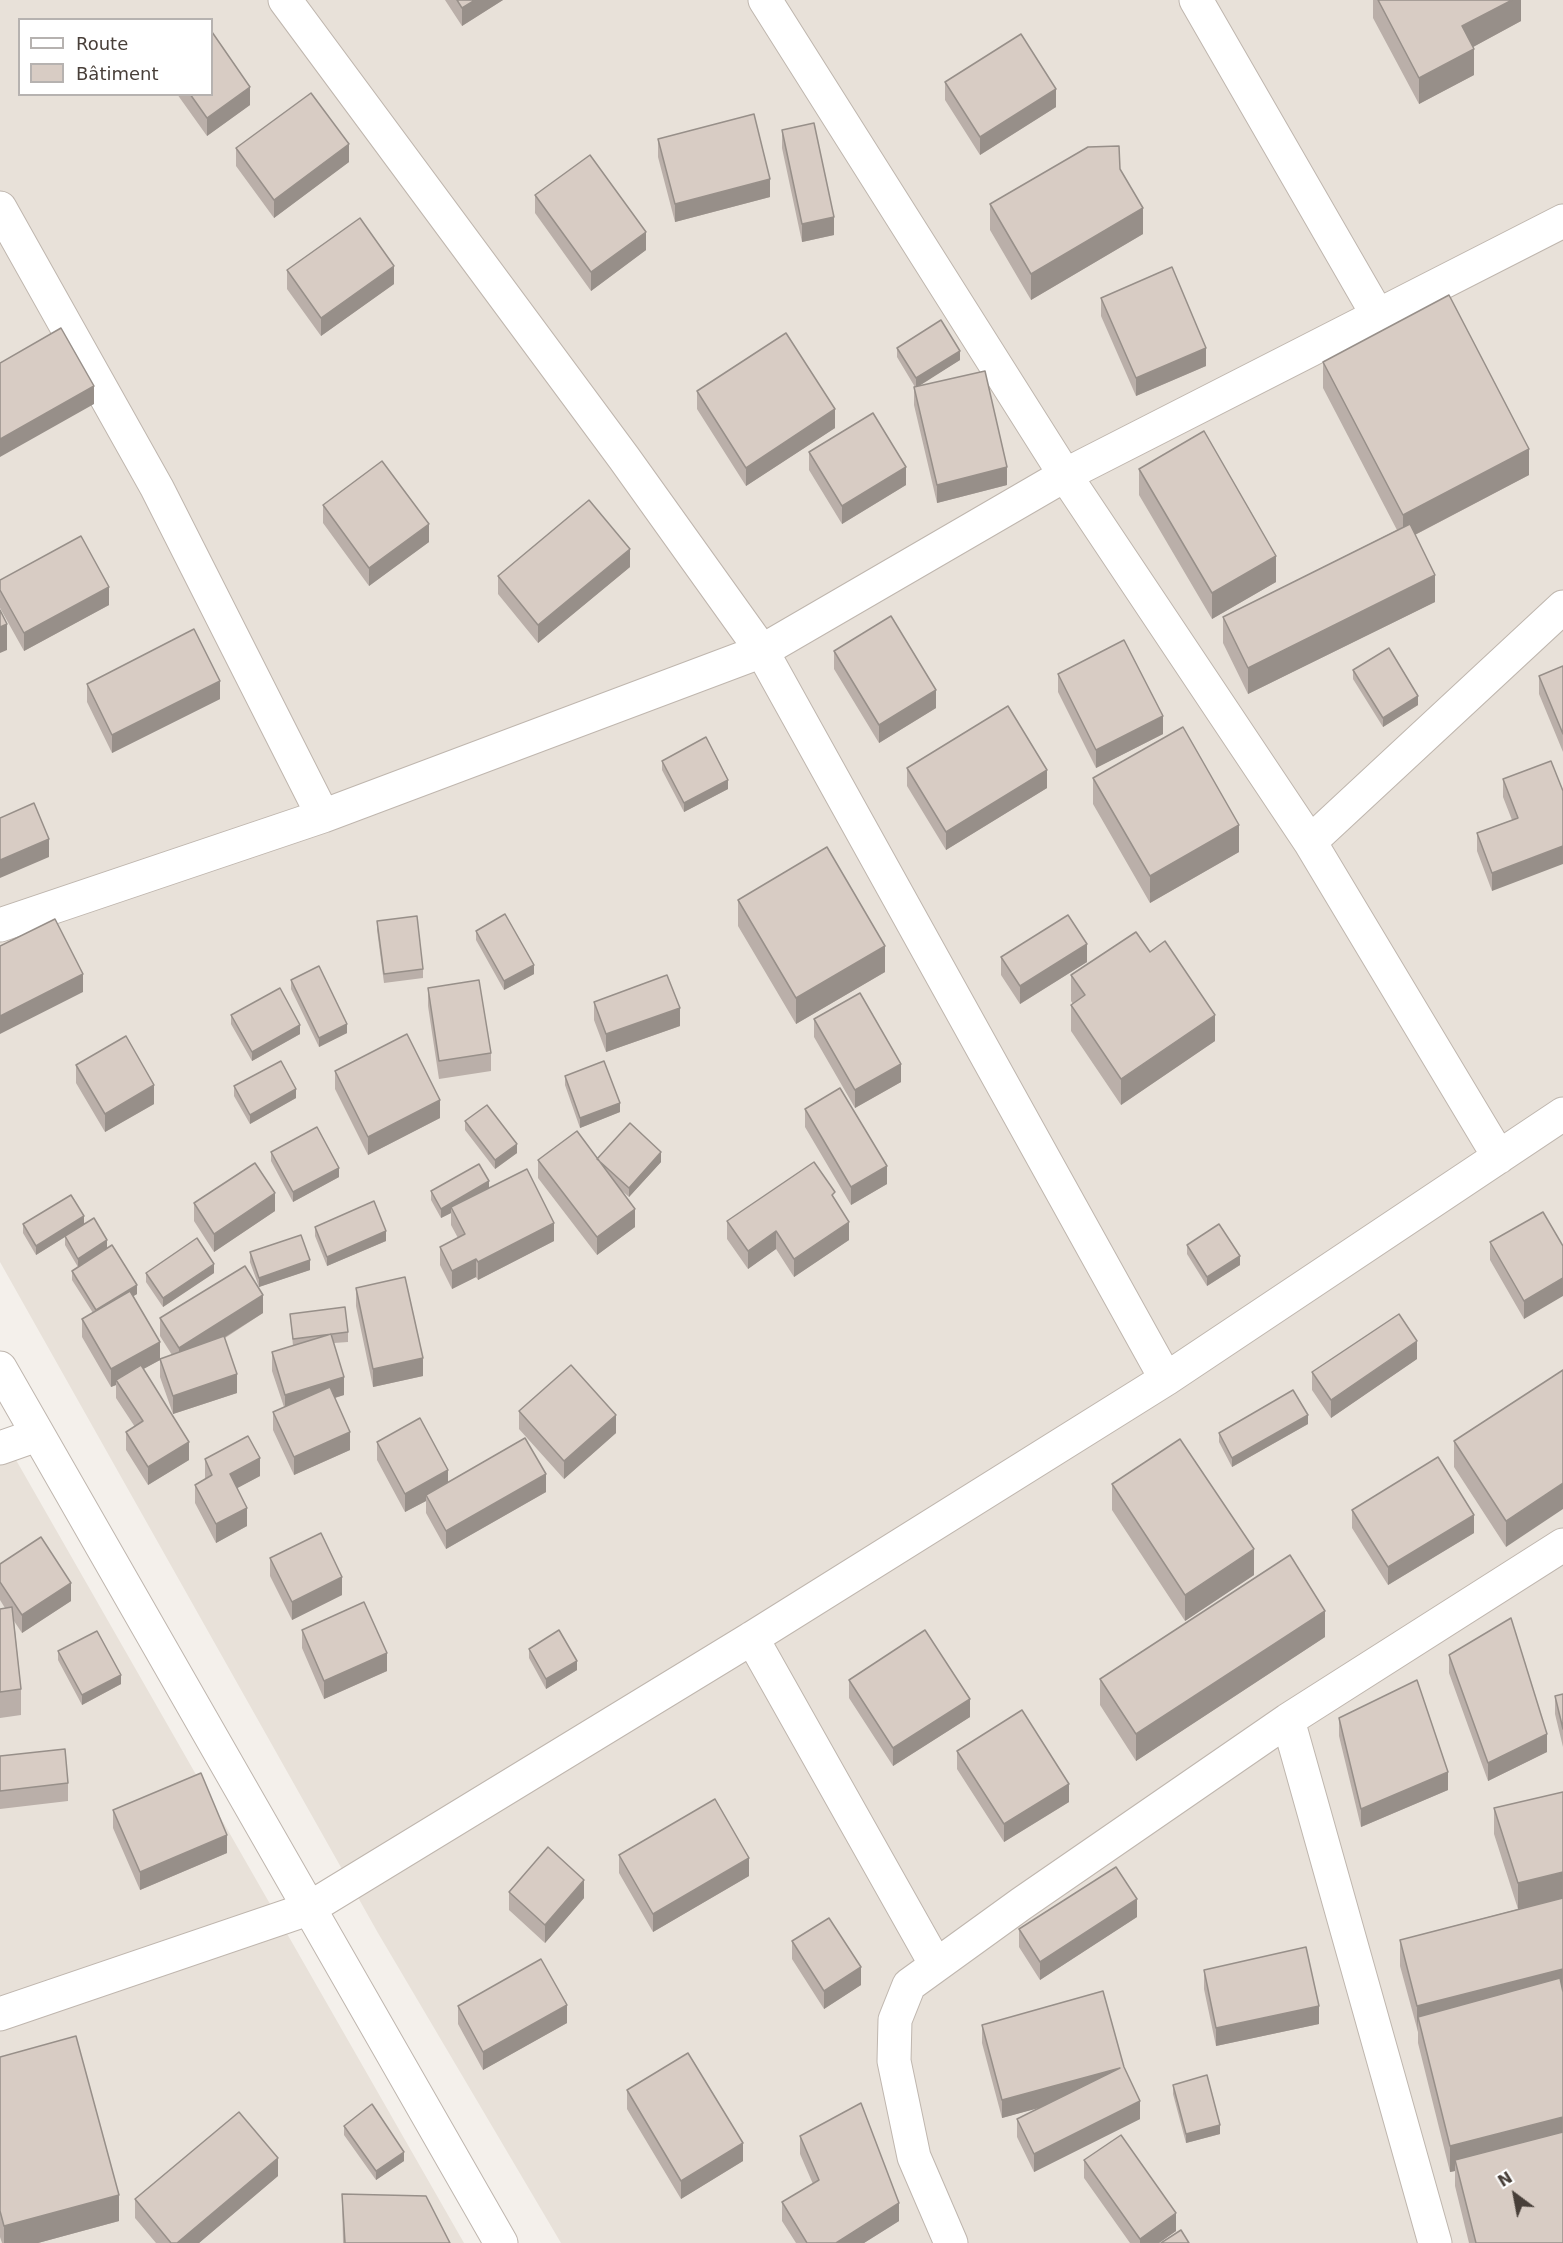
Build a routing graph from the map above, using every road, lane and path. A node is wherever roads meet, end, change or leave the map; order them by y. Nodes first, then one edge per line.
1 (285, 0) edge
2 (765, 0) edge
3 (1196, 0) edge
4 (0, 208) edge
5 (1563, 221) edge
6 (1377, 314) junction
7 (1065, 475) junction
8 (1563, 607) edge
9 (762, 651) junction
10 (323, 816) junction
11 (1310, 842) junction
12 (0, 925) edge
13 (1563, 1114) edge
14 (1499, 1157) junction
15 (0, 1368) edge
16 (1166, 1379) junction
17 (37, 1435) junction
18 (0, 1449) edge
19 (1563, 1545) edge
20 (752, 1638) junction
21 (1288, 1720) junction
22 (308, 1909) junction
23 (936, 1965) junction
24 (0, 2014) edge
25 (501, 2243) edge
26 (951, 2243) edge
27 (1435, 2243) edge

1 - 9 street
2 - 7 street
3 - 6 street
4 - 10 street
5 - 6 street
6 - 7 street
7 - 9 street
7 - 11 street
8 - 11 street
9 - 10 street
9 - 16 street
10 - 12 street
11 - 14 street
13 - 14 street
14 - 16 street
15 - 17 street
16 - 20 street
17 - 18 street
17 - 22 street
19 - 21 street
20 - 22 street
20 - 23 street
21 - 23 street
21 - 27 street
22 - 24 street
22 - 25 street
23 - 26 street

